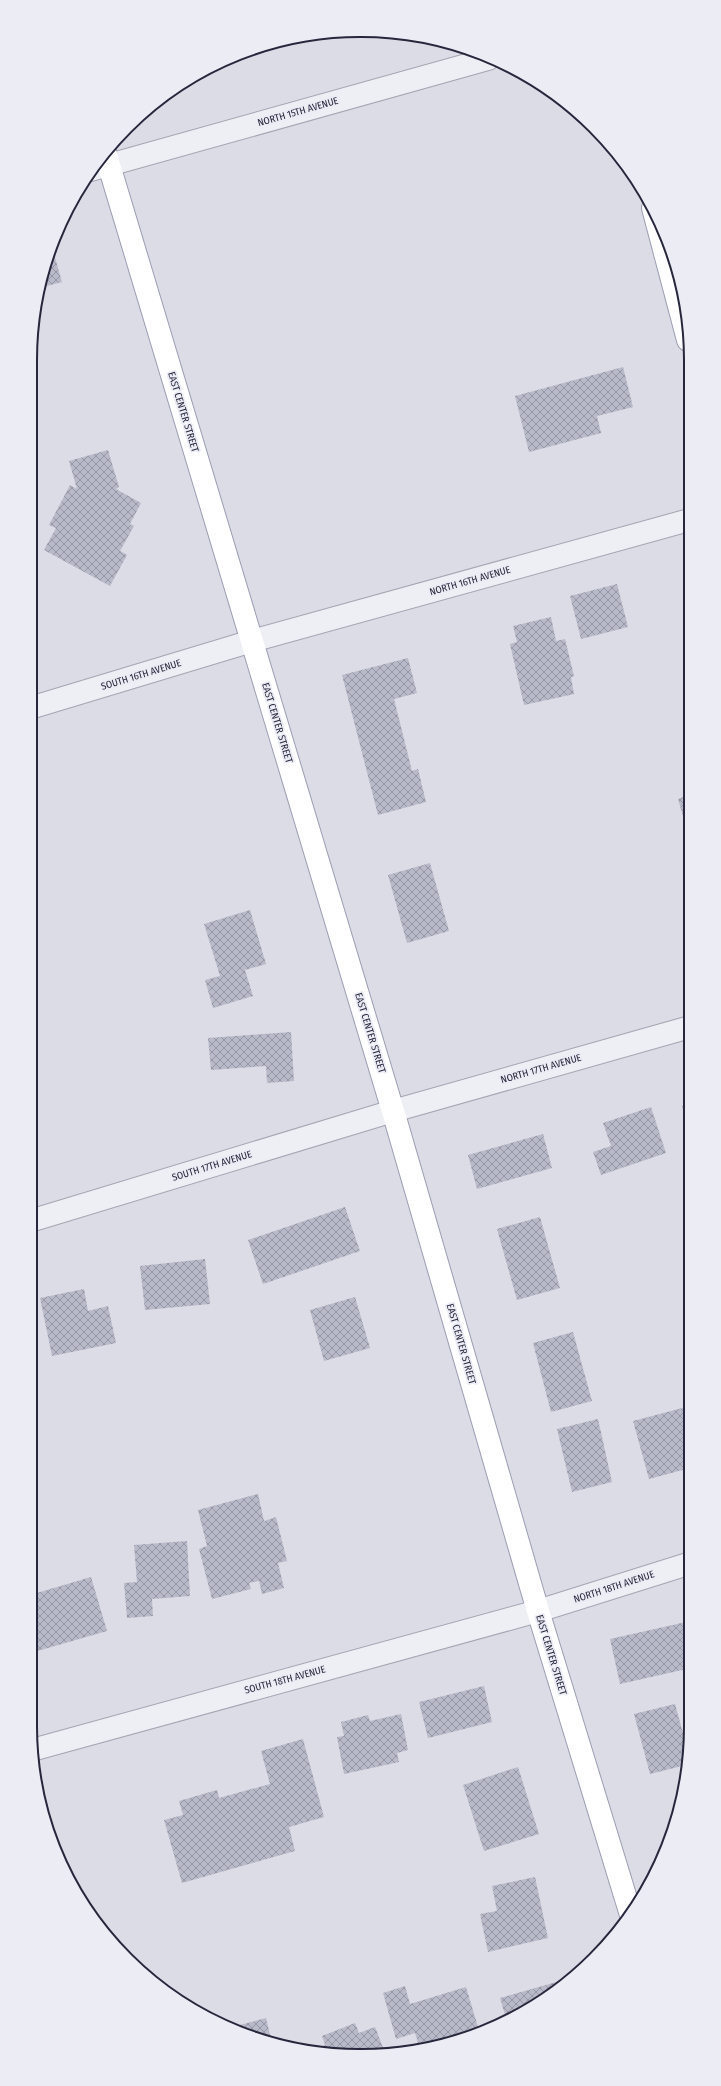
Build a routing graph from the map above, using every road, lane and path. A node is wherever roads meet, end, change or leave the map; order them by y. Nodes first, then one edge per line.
1 (481, 61) edge
2 (106, 161) edge
3 (103, 165) edge
4 (664, 250) edge
5 (680, 308) edge
6 (684, 521) edge
7 (252, 641) junction
8 (37, 706) edge
9 (684, 1029) edge
10 (393, 1111) junction
11 (37, 1219) edge
12 (684, 1565) edge
13 (538, 1611) junction
14 (38, 1748) edge
15 (628, 1906) edge

1 - 2 street, NORTH 15TH AVENUE
3 - 7 main road, EAST CENTER STREET
4 - 5 main road
6 - 7 street, NORTH 16TH AVENUE
7 - 8 street, SOUTH 16TH AVENUE
7 - 10 main road, EAST CENTER STREET
9 - 10 street, NORTH 17TH AVENUE
10 - 11 street, SOUTH 17TH AVENUE
10 - 13 main road, EAST CENTER STREET
12 - 13 street, NORTH 18TH AVENUE
13 - 14 street, SOUTH 18TH AVENUE
13 - 15 main road, EAST CENTER STREET

